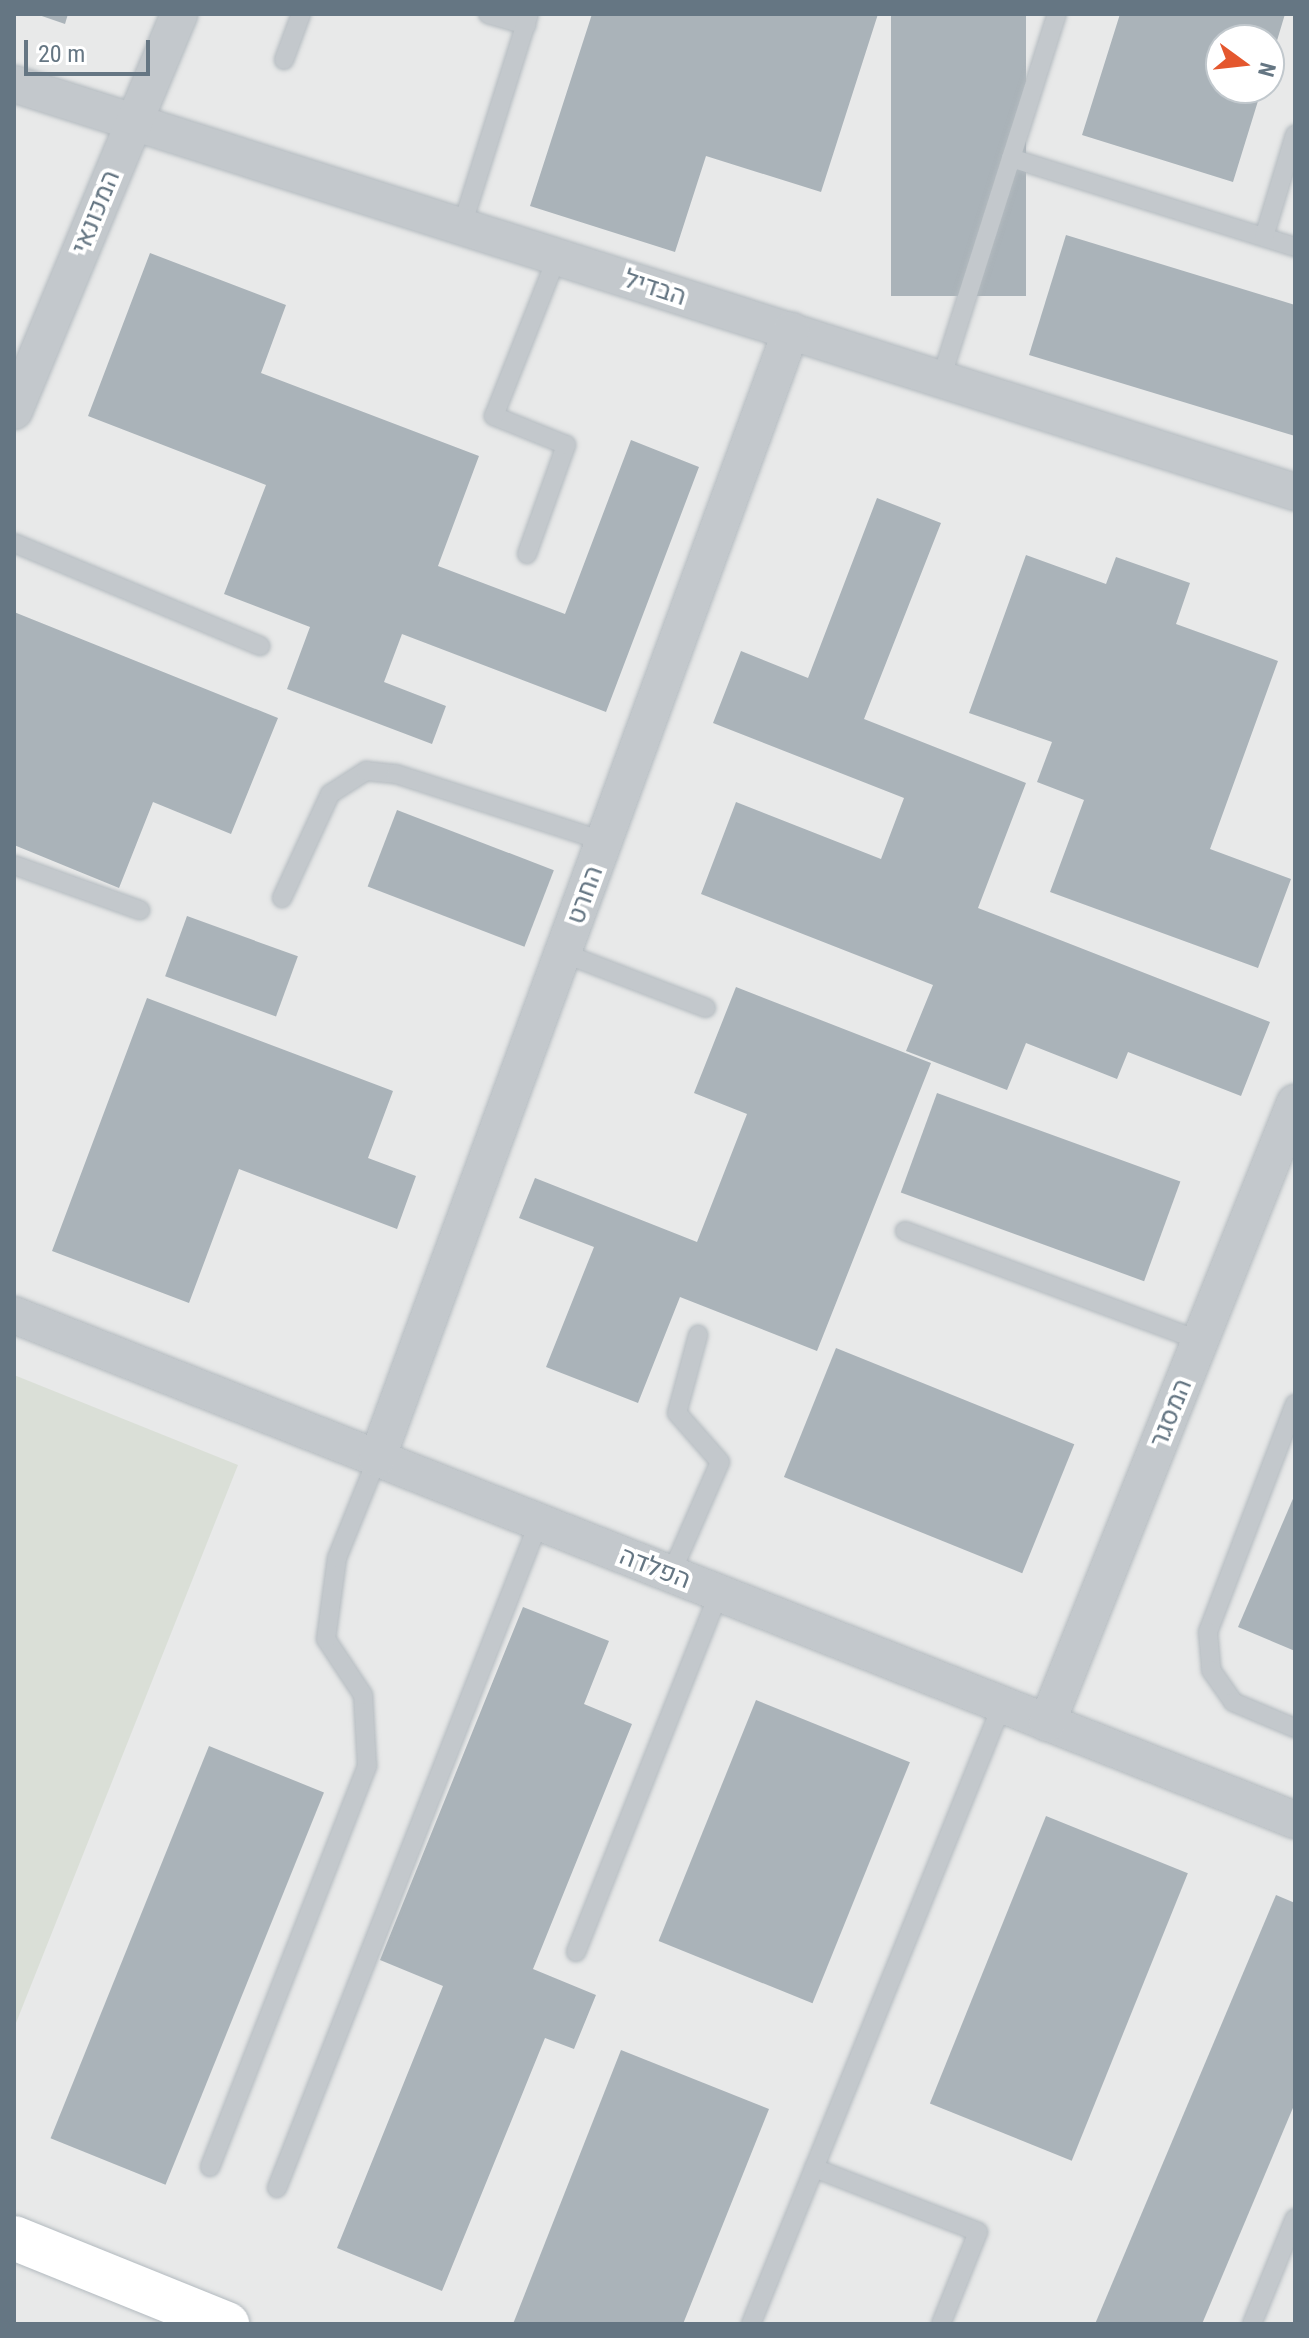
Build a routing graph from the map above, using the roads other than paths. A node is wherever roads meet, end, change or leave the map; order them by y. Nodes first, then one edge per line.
1 (179, 14) edge
2 (301, 14) edge
3 (488, 14) edge
4 (1057, 14) edge
5 (527, 20) edge
6 (284, 60) dead end
7 (14, 84) edge
8 (133, 121) junction
9 (1295, 135) edge
10 (1011, 158) junction
11 (462, 226) junction
12 (1264, 237) junction
13 (1295, 247) edge
14 (557, 257) junction
15 (791, 331) junction
16 (941, 379) junction
17 (14, 411) edge
18 (1295, 492) edge
19 (14, 543) edge
20 (527, 554) dead end
21 (260, 646) dead end
22 (604, 841) junction
23 (14, 865) edge
24 (282, 898) dead end
25 (140, 910) dead end
26 (563, 953) junction
27 (706, 1008) dead end
28 (1295, 1103) edge
29 (905, 1231) dead end
30 (14, 1315) edge
31 (698, 1335) dead end
32 (1200, 1341) junction
33 (1295, 1404) edge
34 (377, 1459) junction
35 (539, 1522) junction
36 (671, 1574) junction
37 (719, 1593) junction
38 (1002, 1705) junction
39 (1047, 1723) junction
40 (1295, 1728) edge
41 (1295, 1820) edge
42 (576, 1952) dead end
43 (210, 2167) dead end
44 (814, 2168) junction
45 (277, 2188) dead end
46 (1295, 2218) edge
47 (14, 2238) edge
48 (227, 2324) edge
49 (751, 2324) edge
50 (941, 2324) edge
51 (1252, 2324) edge

1 - 8 street, המכונאי
2 - 6 lane
3 - 5 lane
4 - 10 lane
5 - 11 lane
7 - 8 street, הבדיל
8 - 11 street, הבדיל
8 - 17 street, המכונאי
9 - 12 lane
10 - 12 lane
10 - 16 lane
11 - 14 street, הבדיל
12 - 13 lane
14 - 15 street, הבדיל
14 - 20 lane
15 - 16 street, הבדיל
15 - 22 street, החרט
16 - 18 street, הבדיל
19 - 21 lane
22 - 24 lane
22 - 26 street, החרט
23 - 25 lane
26 - 27 lane
26 - 34 street, החרט
28 - 32 street, המסגר
29 - 32 lane
30 - 34 street, הפלדה
31 - 36 lane
32 - 39 street, המסגר
33 - 40 lane
34 - 35 street, הפלדה
34 - 43 lane
35 - 36 street, הפלדה
35 - 45 lane
36 - 37 street, הפלדה
37 - 38 street, הפלדה
37 - 42 lane
38 - 39 street, הפלדה
38 - 44 lane
39 - 41 street, הפלדה
44 - 49 lane
44 - 50 lane
46 - 51 lane
47 - 48 street

